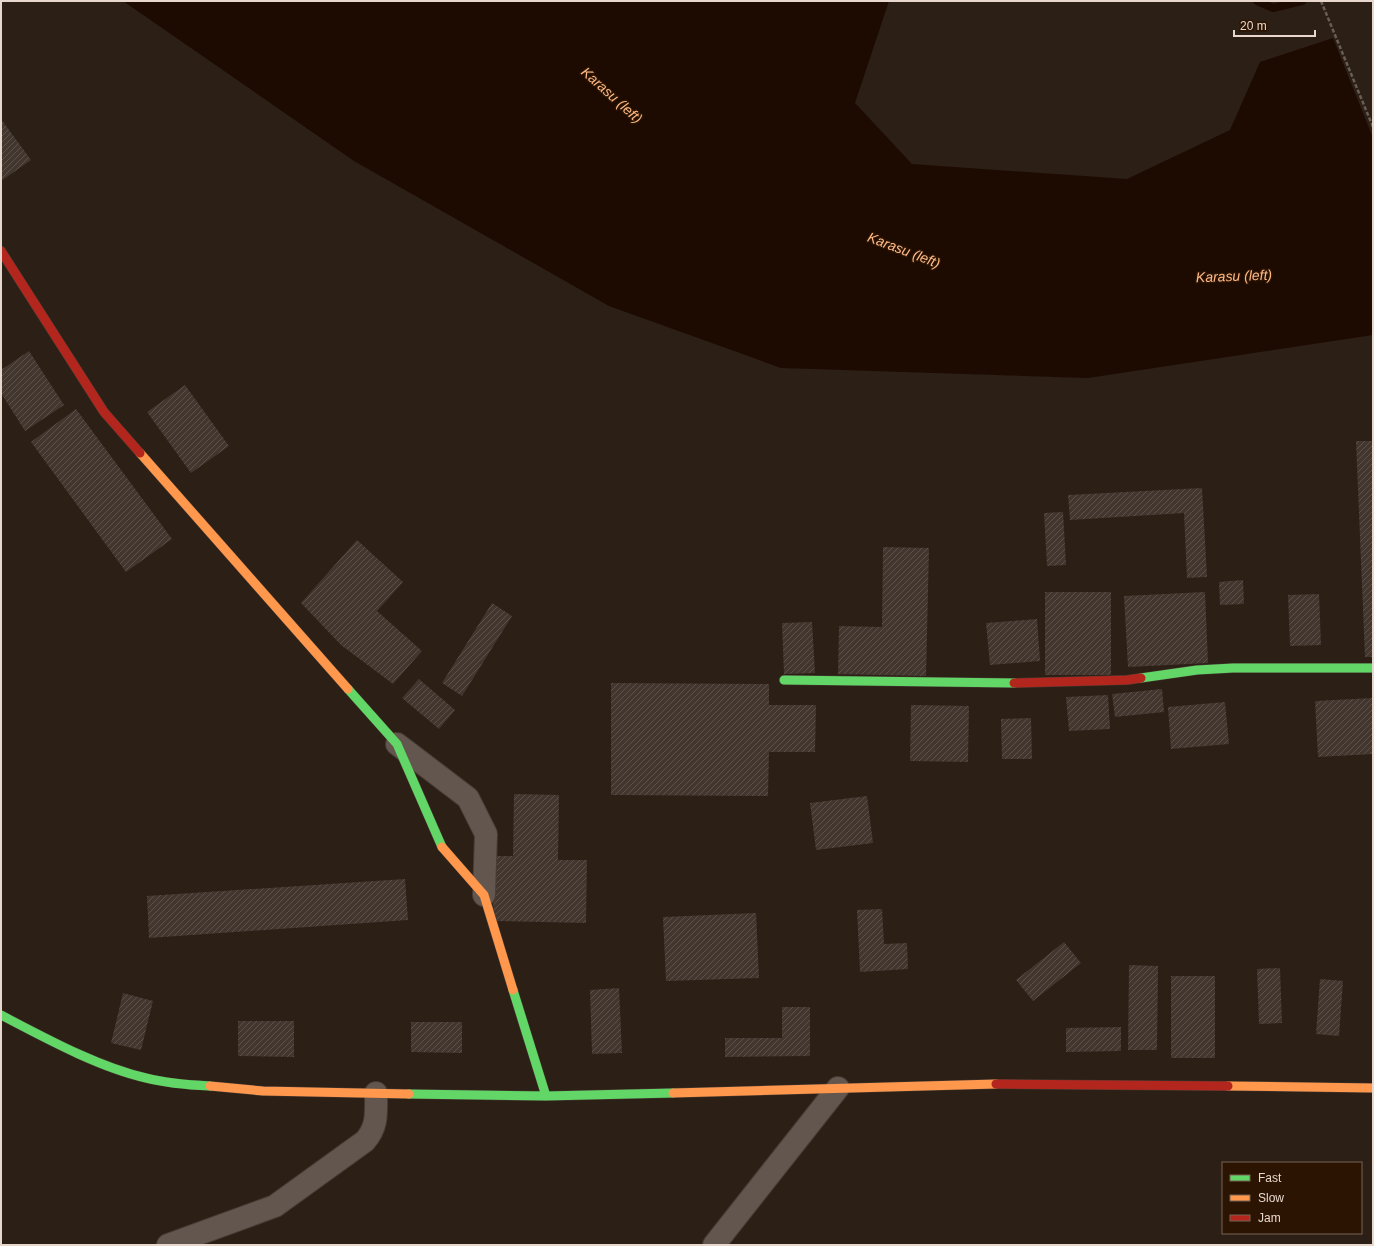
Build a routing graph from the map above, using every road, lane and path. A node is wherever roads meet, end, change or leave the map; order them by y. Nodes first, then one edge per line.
1 (1321, 1) edge
2 (1373, 127) edge
3 (1, 251) edge
4 (1373, 668) edge
5 (784, 680) dead end
6 (397, 744) junction
7 (484, 895) junction
8 (1, 1015) edge
9 (838, 1088) junction
10 (1373, 1088) edge
11 (376, 1094) junction
12 (546, 1096) junction
13 (168, 1245) edge
14 (714, 1245) edge

1 - 2 path
3 - 6 street
4 - 5 street
6 - 7 street
6 - 7 street
7 - 12 street
8 - 11 street
9 - 10 street
9 - 12 street
9 - 14 street
11 - 12 street
11 - 13 street

